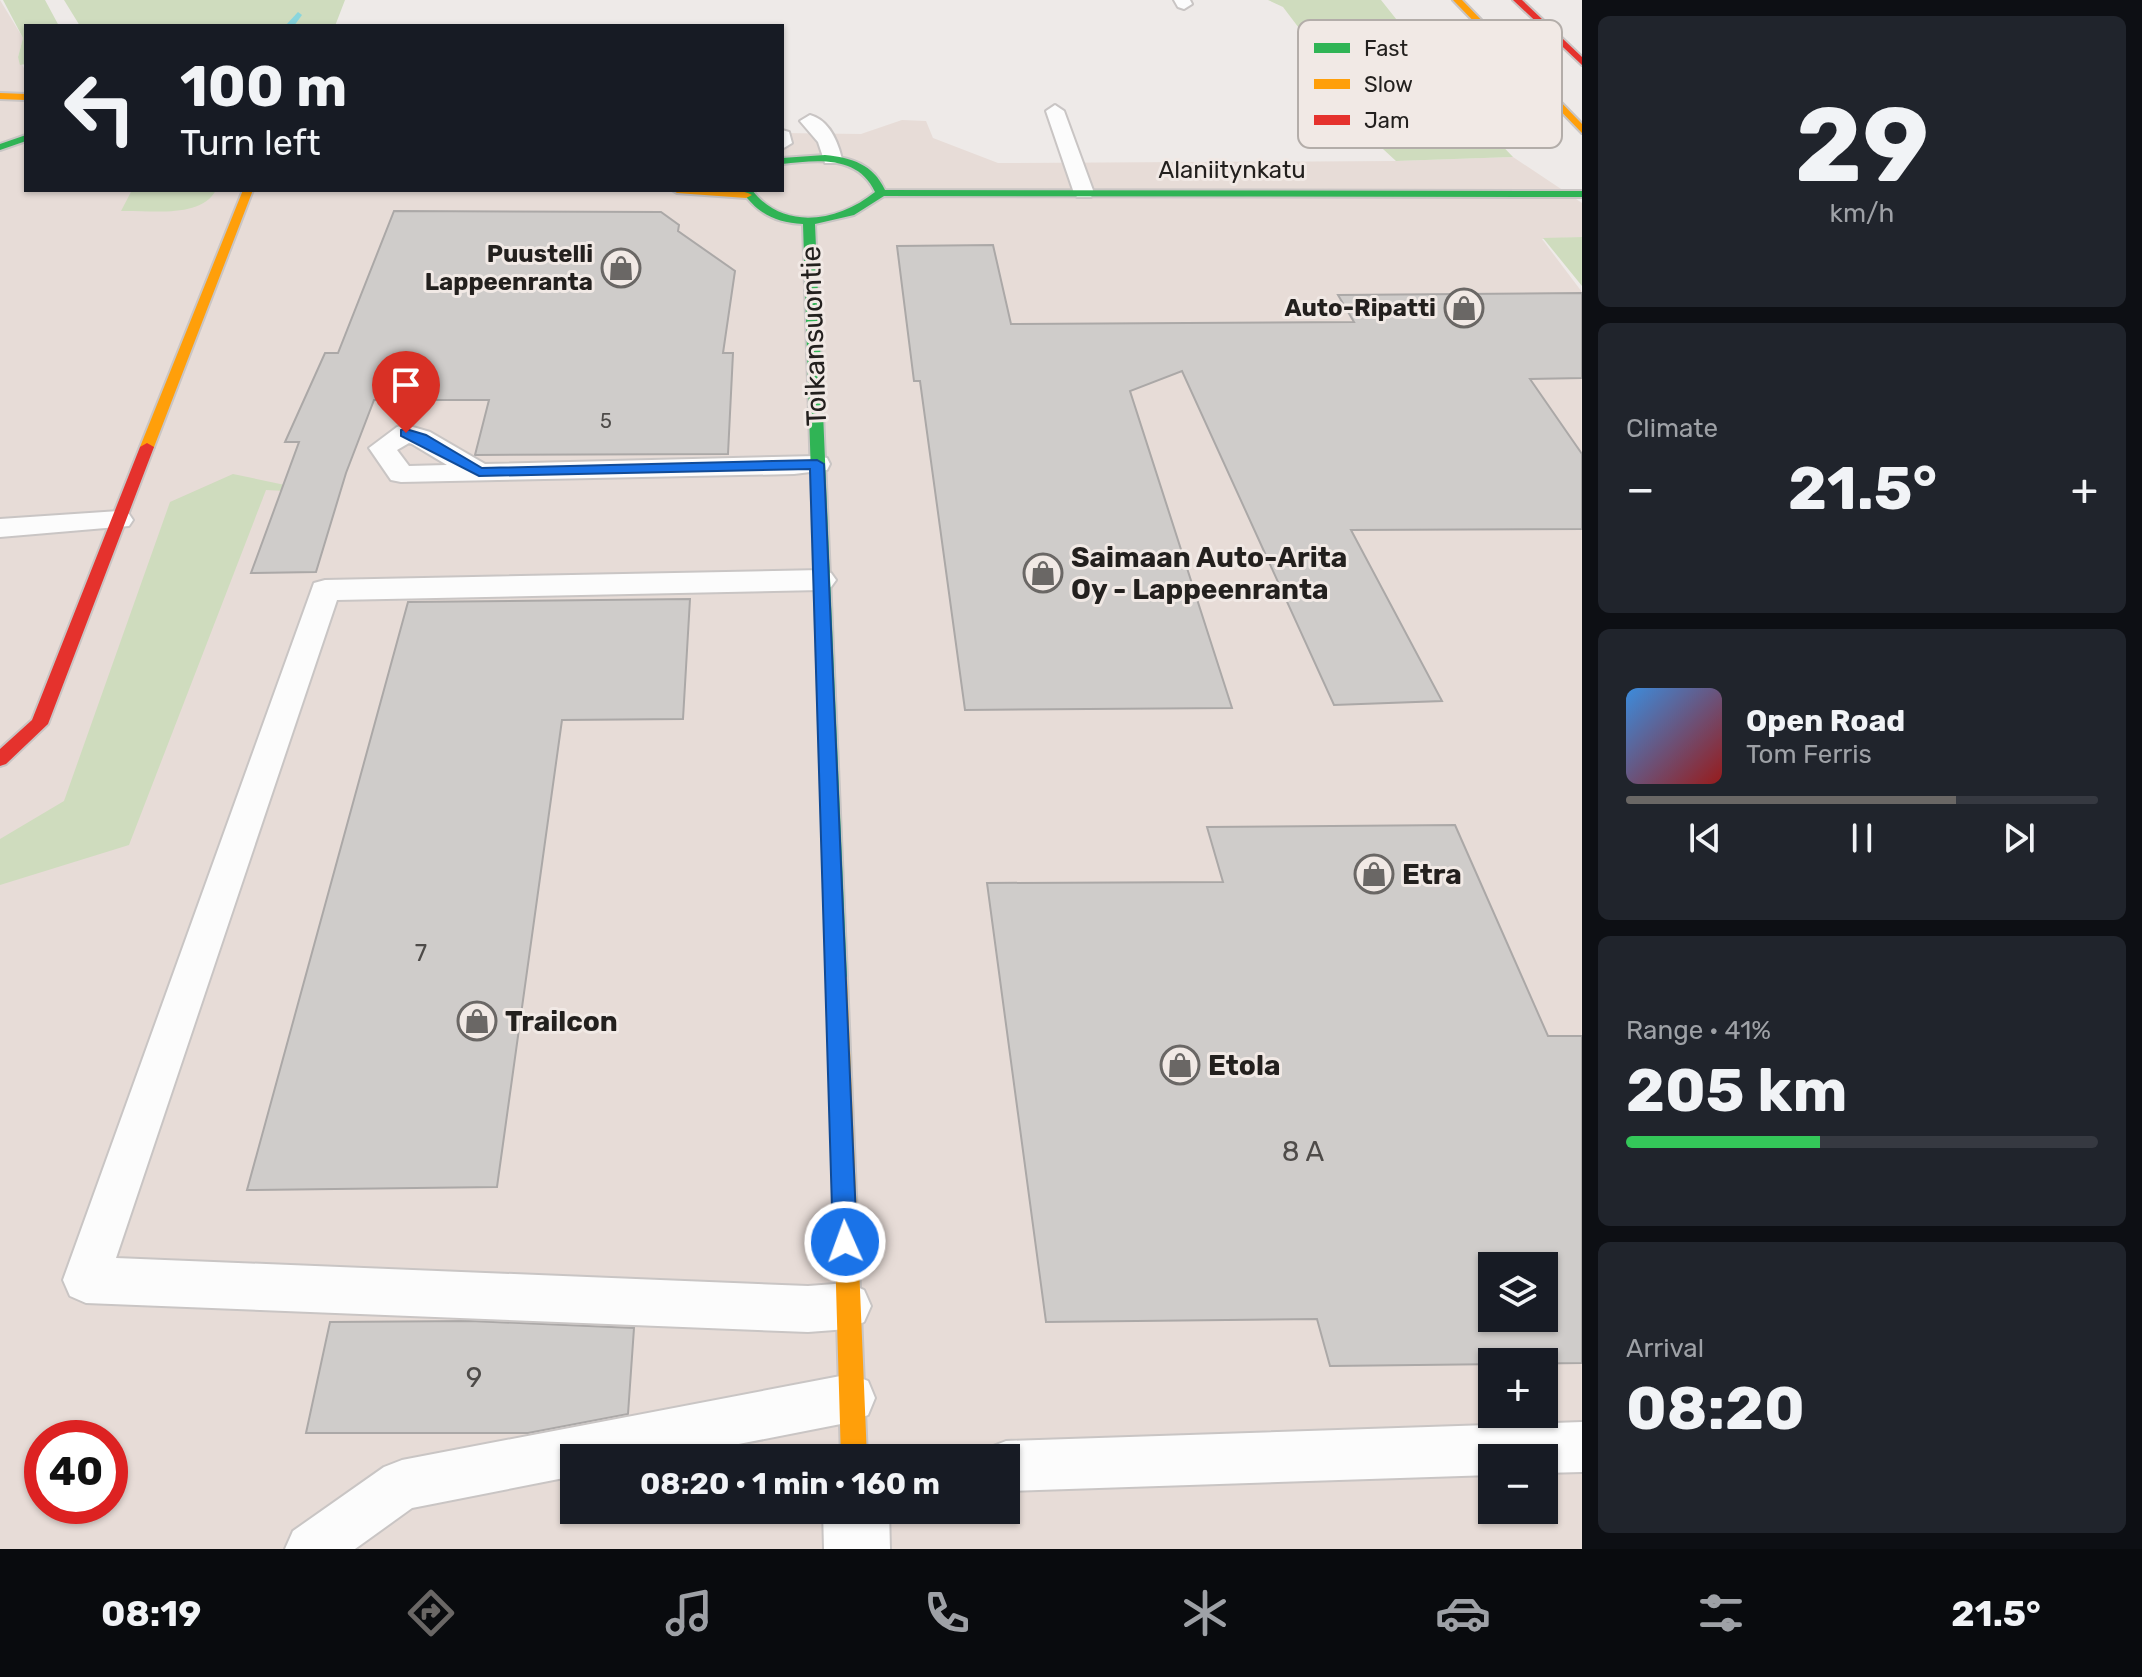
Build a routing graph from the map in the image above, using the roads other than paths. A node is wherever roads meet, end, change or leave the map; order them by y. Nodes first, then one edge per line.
1 (1446, 0) edge
2 (1457, 0) edge
3 (1517, 0) edge
4 (1526, 0) edge
5 (1467, 20) edge
6 (1476, 20) edge
7 (1539, 20) edge
8 (1545, 20) edge
9 (1562, 39) edge
10 (1562, 42) edge
11 (1582, 60) edge
12 (0, 83) edge
13 (14, 96) edge
14 (1562, 109) edge
15 (1055, 111) dead end
16 (810, 121) dead end
17 (1580, 128) edge
18 (24, 139) edge
19 (1, 147) edge
20 (24, 149) edge
21 (832, 159) junction
22 (784, 161) edge
23 (247, 192) edge
24 (746, 192) edge
25 (881, 193) junction
26 (1084, 193) junction
27 (1582, 194) edge
28 (809, 221) junction
29 (817, 464) junction
30 (479, 472) dead end
31 (119, 520) junction
32 (0, 528) edge
33 (821, 580) junction
34 (0, 759) edge
35 (848, 1306) junction
36 (851, 1398) junction
37 (853, 1444) edge
38 (1582, 1447) edge
39 (1020, 1466) edge
40 (856, 1524) edge
41 (311, 1549) edge
42 (857, 1549) edge

1 - 5 main road
2 - 6 main road
3 - 7 main road
4 - 8 main road
9 - 11 main road
10 - 11 main road
12 - 13 main road
14 - 17 main road
15 - 26 lane
16 - 21 lane
18 - 19 main road
19 - 20 main road
21 - 22 main road
21 - 25 main road
23 - 31 main road
24 - 28 main road
25 - 26 main road, Alaniitynkatu
25 - 28 main road
26 - 27 main road, Alaniitynkatu
28 - 29 main road, Toikansuontie
29 - 30 lane
29 - 33 main road, Toikansuontie
31 - 32 lane
31 - 34 main road
33 - 35 main road, Toikansuontie
33 - 35 lane
35 - 36 main road, Toikansuontie
36 - 37 main road, Toikansuontie
36 - 41 lane
38 - 39 lane
40 - 42 street

